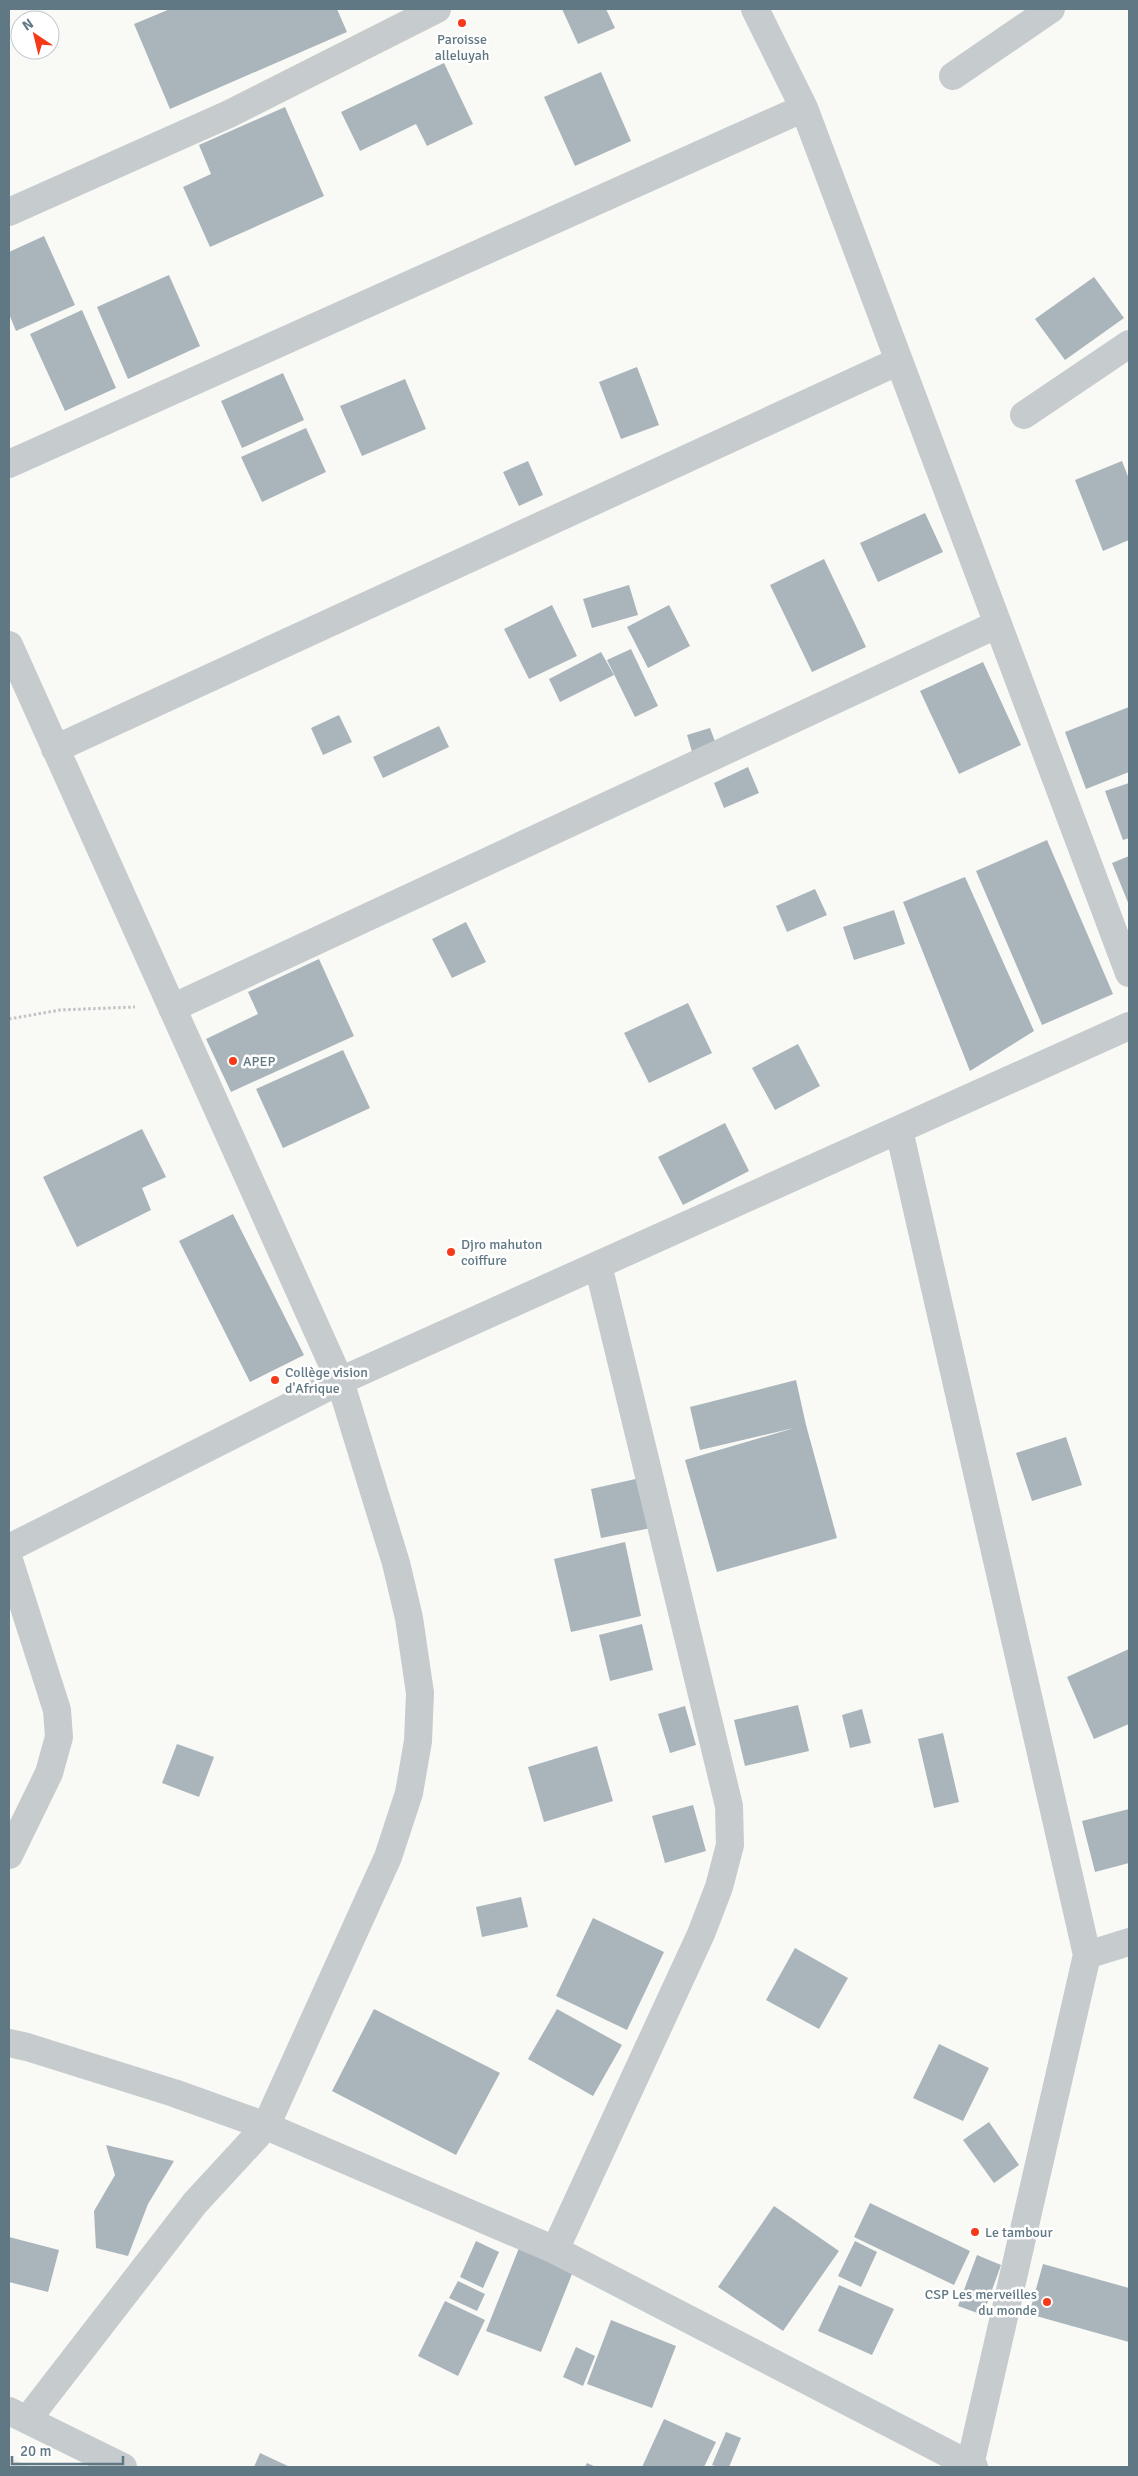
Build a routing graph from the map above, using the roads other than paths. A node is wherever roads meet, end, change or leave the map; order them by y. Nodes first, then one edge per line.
1 (437, 9) edge
2 (755, 9) edge
3 (1051, 9) edge
4 (953, 76) dead end
5 (804, 108) junction
6 (9, 212) edge
7 (1129, 344) edge
8 (899, 361) junction
9 (1024, 415) dead end
10 (9, 464) edge
11 (998, 624) junction
12 (9, 645) edge
13 (55, 749) junction
14 (1129, 972) edge
15 (172, 1008) junction
16 (1129, 1026) edge
17 (899, 1130) junction
18 (598, 1265) junction
19 (340, 1381) junction
20 (9, 1548) edge
21 (9, 1560) edge
22 (9, 1854) edge
23 (1129, 1942) edge
24 (1087, 1955) junction
25 (9, 2043) edge
26 (266, 2126) junction
27 (555, 2250) junction
28 (18, 2416) edge
29 (972, 2466) edge
30 (123, 2467) edge

1 - 6 street
2 - 5 street
3 - 4 street
5 - 8 street
5 - 10 street
7 - 9 street
8 - 11 street
8 - 13 street
11 - 14 street
11 - 15 street
12 - 13 street
13 - 15 street
15 - 19 street
16 - 17 street
17 - 18 street
17 - 24 street
18 - 19 street
18 - 27 street
19 - 20 street
19 - 26 street
21 - 22 street
23 - 24 street
24 - 29 street
25 - 26 street
26 - 27 street
26 - 28 street
27 - 29 street
28 - 30 street

